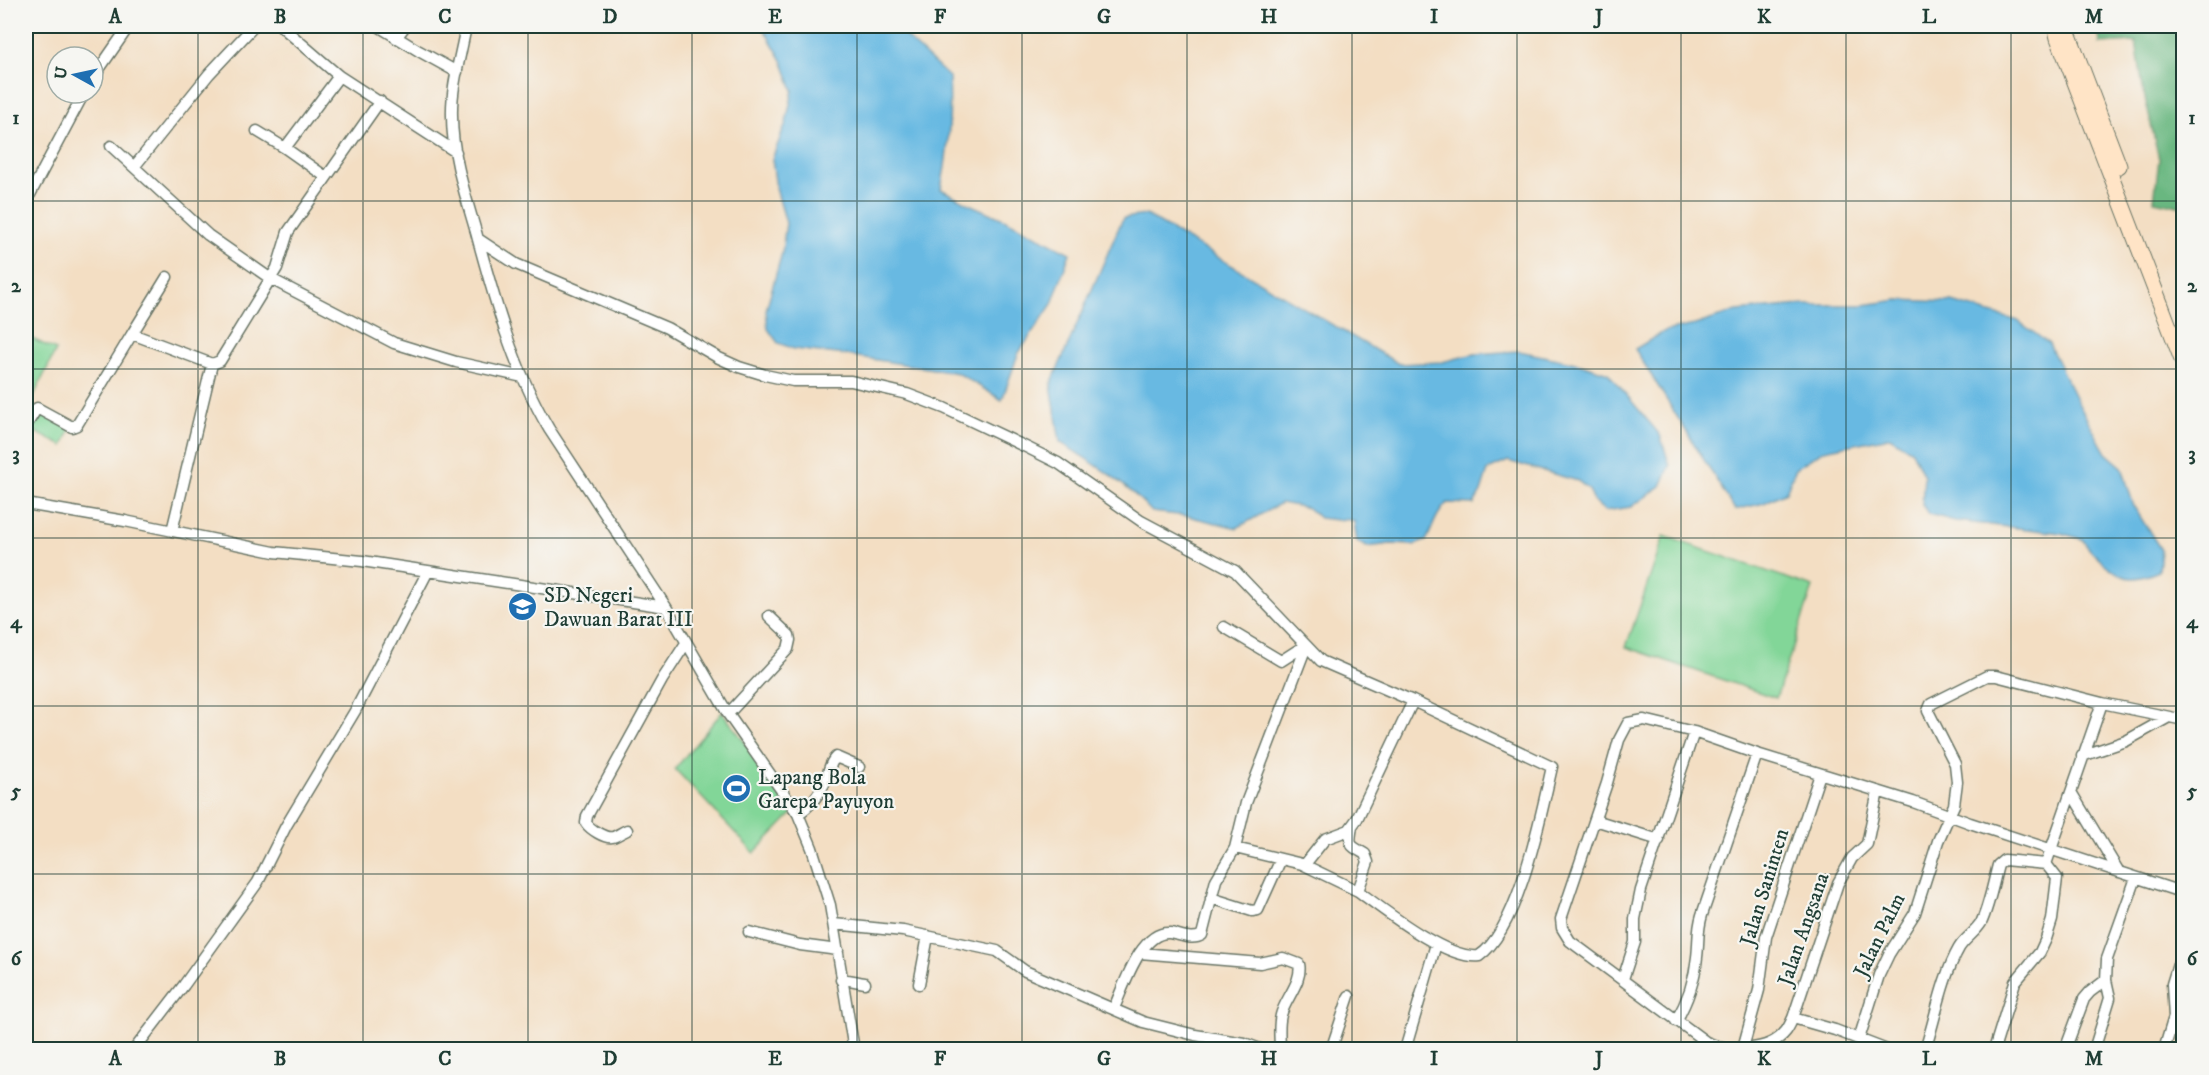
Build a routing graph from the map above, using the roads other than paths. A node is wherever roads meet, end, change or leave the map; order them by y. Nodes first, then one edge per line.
1 (129, 26) edge
2 (254, 26) edge
3 (281, 26) edge
4 (378, 26) edge
5 (405, 26) edge
6 (466, 26) edge
7 (2055, 26) edge
8 (2067, 26) edge
9 (396, 38) junction
10 (105, 61) edge
11 (458, 72) junction
12 (339, 76) junction
13 (380, 101) junction
14 (78, 105) edge
15 (257, 131) dead end
16 (111, 146) dead end
17 (285, 148) junction
18 (456, 152) junction
19 (134, 167) junction
20 (326, 177) junction
21 (26, 202) edge
22 (477, 239) junction
23 (2142, 243) junction
24 (167, 277) dead end
25 (271, 279) junction
26 (132, 334) junction
27 (2184, 339) edge
28 (212, 364) junction
29 (2184, 365) edge
30 (522, 377) junction
31 (26, 422) edge
32 (26, 504) edge
33 (172, 531) junction
34 (428, 571) junction
35 (666, 607) junction
36 (769, 616) dead end
37 (1224, 627) dead end
38 (686, 643) junction
39 (1306, 648) junction
40 (1413, 701) junction
41 (2102, 703) junction
42 (728, 714) junction
43 (2169, 717) junction
44 (2184, 720) edge
45 (1694, 732) junction
46 (1757, 753) junction
47 (2082, 756) junction
48 (859, 766) dead end
49 (1820, 774) junction
50 (1878, 791) junction
51 (2071, 792) junction
52 (798, 814) junction
53 (1950, 816) junction
54 (1595, 820) junction
55 (1352, 826) junction
56 (627, 830) dead end
57 (1659, 840) junction
58 (1235, 848) junction
59 (2052, 849) junction
60 (1281, 859) junction
61 (1302, 864) junction
62 (2046, 864) junction
63 (2119, 873) junction
64 (2136, 878) junction
65 (1358, 891) junction
66 (2184, 893) edge
67 (1211, 898) junction
68 (834, 924) junction
69 (749, 932) dead end
70 (928, 936) junction
71 (1436, 944) junction
72 (2184, 945) edge
73 (838, 950) junction
74 (1140, 954) junction
75 (841, 980) junction
76 (1623, 980) junction
77 (2106, 980) junction
78 (865, 983) dead end
79 (919, 984) dead end
80 (1348, 996) dead end
81 (1114, 1008) junction
82 (1792, 1018) junction
83 (1676, 1021) junction
84 (1859, 1040) junction
85 (1244, 1046) edge
86 (1743, 1048) edge
87 (134, 1050) edge
88 (854, 1050) edge
89 (1263, 1050) edge
90 (1280, 1050) edge
91 (1331, 1050) edge
92 (1405, 1050) edge
93 (1887, 1050) edge
94 (1925, 1050) edge
95 (1994, 1050) edge
96 (2065, 1050) edge
97 (2094, 1050) edge
98 (2164, 1050) edge

1 - 10 street
2 - 19 street
3 - 12 street
4 - 9 street
5 - 9 street
6 - 11 street
7 - 23 street
8 - 23 street
9 - 11 street
11 - 18 street
12 - 13 street
12 - 17 street
13 - 18 street
13 - 20 street
14 - 21 street
15 - 17 street
16 - 19 street
17 - 20 street
18 - 22 street
19 - 25 street
20 - 25 street
22 - 30 street
22 - 39 street
23 - 27 street
23 - 29 street
24 - 26 street
25 - 28 street
25 - 30 street
26 - 28 street
26 - 31 street
28 - 33 street
30 - 35 street
32 - 33 street
33 - 34 street
34 - 35 street
34 - 87 street
35 - 38 street
36 - 42 street
37 - 39 street
38 - 42 street
38 - 56 street
39 - 40 street
39 - 58 street
40 - 55 street
40 - 71 street
41 - 43 street
41 - 47 street
41 - 53 street, Jalan Palm
42 - 52 street
43 - 44 street
43 - 47 street
45 - 46 street
45 - 54 street
45 - 57 street
46 - 49 street
46 - 83 street
47 - 51 street
48 - 52 street
49 - 50 street
49 - 86 street, Jalan Saninten
50 - 53 street
50 - 82 street, Jalan Angsana
51 - 59 street
51 - 63 street
52 - 68 street
53 - 59 street
53 - 84 street, Jalan Palm
54 - 57 street
54 - 76 street
55 - 61 street
55 - 65 street
57 - 76 street
58 - 60 street
58 - 67 street
59 - 62 street
59 - 63 street
60 - 61 street
60 - 67 street
61 - 65 street
62 - 94 street
62 - 95 street
63 - 64 street
64 - 66 street
64 - 77 street
65 - 71 street
67 - 74 street
68 - 70 street
68 - 73 street
69 - 73 street
70 - 79 street
70 - 81 street
71 - 92 street
72 - 98 street
73 - 75 street
74 - 81 street
74 - 90 street
75 - 78 street
75 - 88 street
76 - 83 street
77 - 96 street
77 - 97 street
80 - 91 street
81 - 85 street
82 - 84 street
82 - 86 street
83 - 86 street
84 - 93 street
85 - 89 street

